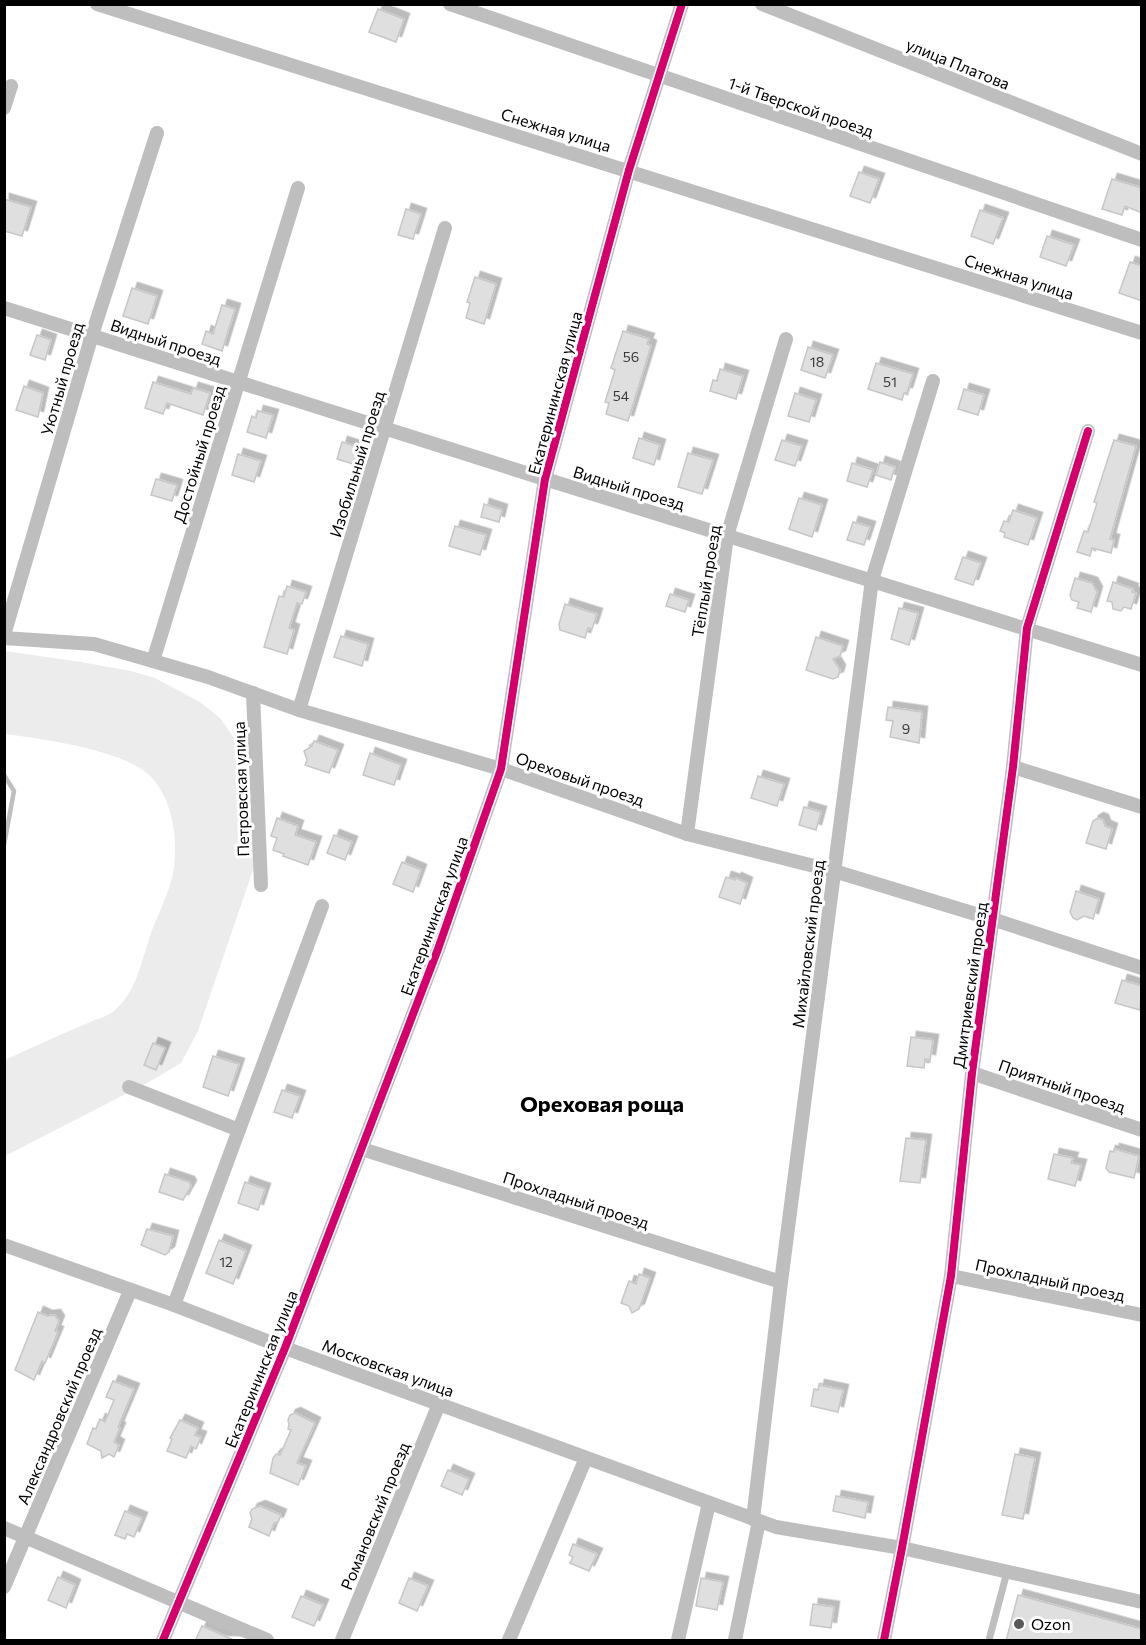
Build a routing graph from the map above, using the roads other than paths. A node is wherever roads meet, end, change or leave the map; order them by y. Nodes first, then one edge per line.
1 (97, 4) edge
2 (450, 4) edge
3 (682, 4) edge
4 (762, 4) edge
5 (659, 76) junction
6 (11, 86) dead end
7 (4, 108) edge
8 (157, 133) dead end
9 (1142, 154) edge
10 (629, 170) junction
11 (298, 188) dead end
12 (445, 228) dead end
13 (1142, 240) edge
14 (4, 308) edge
15 (1142, 333) edge
16 (92, 335) junction
17 (786, 339) dead end
18 (933, 381) dead end
19 (238, 383) junction
20 (385, 427) junction
21 (1088, 431) dead end
22 (545, 479) junction
23 (727, 536) junction
24 (872, 580) junction
25 (1027, 628) junction
26 (4, 637) edge
27 (153, 661) junction
28 (1142, 665) edge
29 (253, 693) junction
30 (299, 710) junction
31 (1013, 767) junction
32 (501, 769) junction
33 (1142, 807) edge
34 (687, 834) junction
35 (834, 871) junction
36 (261, 885) dead end
37 (322, 906) dead end
38 (993, 919) junction
39 (1142, 969) edge
40 (972, 1073) junction
41 (129, 1087) dead end
42 (239, 1130) junction
43 (1142, 1130) edge
44 (362, 1149) junction
45 (4, 1245) edge
46 (951, 1276) junction
47 (781, 1282) junction
48 (130, 1291) junction
49 (174, 1305) junction
50 (1142, 1316) edge
51 (285, 1348) junction
52 (440, 1404) junction
53 (586, 1458) junction
54 (709, 1503) junction
55 (756, 1520) junction
56 (4, 1528) edge
57 (26, 1537) junction
58 (902, 1548) junction
59 (1007, 1572) junction
60 (4, 1587) edge
61 (1142, 1602) edge
62 (179, 1603) junction
63 (163, 1641) edge
64 (267, 1641) edge
65 (342, 1641) edge
66 (509, 1641) edge
67 (678, 1641) edge
68 (735, 1641) edge
69 (884, 1641) edge
70 (989, 1641) edge

1 - 10 street, Снежная улица
2 - 5 street, 1-й Тверской проезд
3 - 5 street, Екатерининская улица
4 - 9 street, улица Платова
5 - 10 street, Екатерининская улица
5 - 13 street, 1-й Тверской проезд
6 - 7 street
8 - 16 street, Уютный проезд
10 - 15 street, Снежная улица
10 - 22 street, Екатерининская улица
11 - 19 street, Достойный проезд
12 - 20 street, Изобильный проезд
14 - 16 street, Видный проезд
16 - 19 street, Видный проезд
16 - 26 street, Уютный проезд
17 - 23 street, Тёплый проезд
18 - 24 street, Михайловский проезд
19 - 20 street, Видный проезд
19 - 27 street, Достойный проезд
20 - 22 street, Видный проезд
20 - 30 street, Изобильный проезд
21 - 25 street, Дмитриевский проезд
22 - 23 street, Видный проезд
22 - 32 street, Екатерининская улица
23 - 24 street, Видный проезд
23 - 34 street, Тёплый проезд
24 - 25 street, Видный проезд
24 - 35 street, Михайловский проезд
25 - 28 street, Видный проезд
25 - 31 street, Дмитриевский проезд
26 - 27 street, Ореховый проезд
27 - 29 street, Ореховый проезд
29 - 30 street, Ореховый проезд
29 - 36 street, Петровская улица
30 - 32 street, Ореховый проезд
31 - 33 street
31 - 38 street, Дмитриевский проезд
32 - 34 street, Ореховый проезд
32 - 44 street, Екатерининская улица
34 - 35 street, Ореховый проезд
35 - 38 street, Ореховый проезд
35 - 47 street, Михайловский проезд
37 - 42 street
38 - 39 street, Ореховый проезд
38 - 40 street, Дмитриевский проезд
40 - 43 street, Приятный проезд
40 - 46 street, Дмитриевский проезд
41 - 42 street
42 - 49 street
44 - 47 street, Прохладный проезд
44 - 51 street, Екатерининская улица
45 - 48 street, Московская улица
46 - 50 street, Прохладный проезд
46 - 58 street, Дмитриевский проезд
47 - 55 street, Михайловский проезд
48 - 49 street, Московская улица
48 - 57 street, Александровский проезд
49 - 51 street, Московская улица
51 - 52 street, Московская улица
51 - 62 street, Екатерининская улица
52 - 53 street, Московская улица
52 - 65 street, Романовский проезд
53 - 54 street, Московская улица
53 - 66 street
54 - 55 street, Московская улица
54 - 67 street
55 - 58 street, Московская улица
55 - 68 street, Михайловский проезд
56 - 57 street
57 - 60 street, Александровский проезд
57 - 62 street
58 - 59 street, Московская улица
58 - 69 street, Дмитриевский проезд
59 - 61 street, Московская улица
59 - 70 lane
62 - 63 street, Екатерининская улица
62 - 64 street

